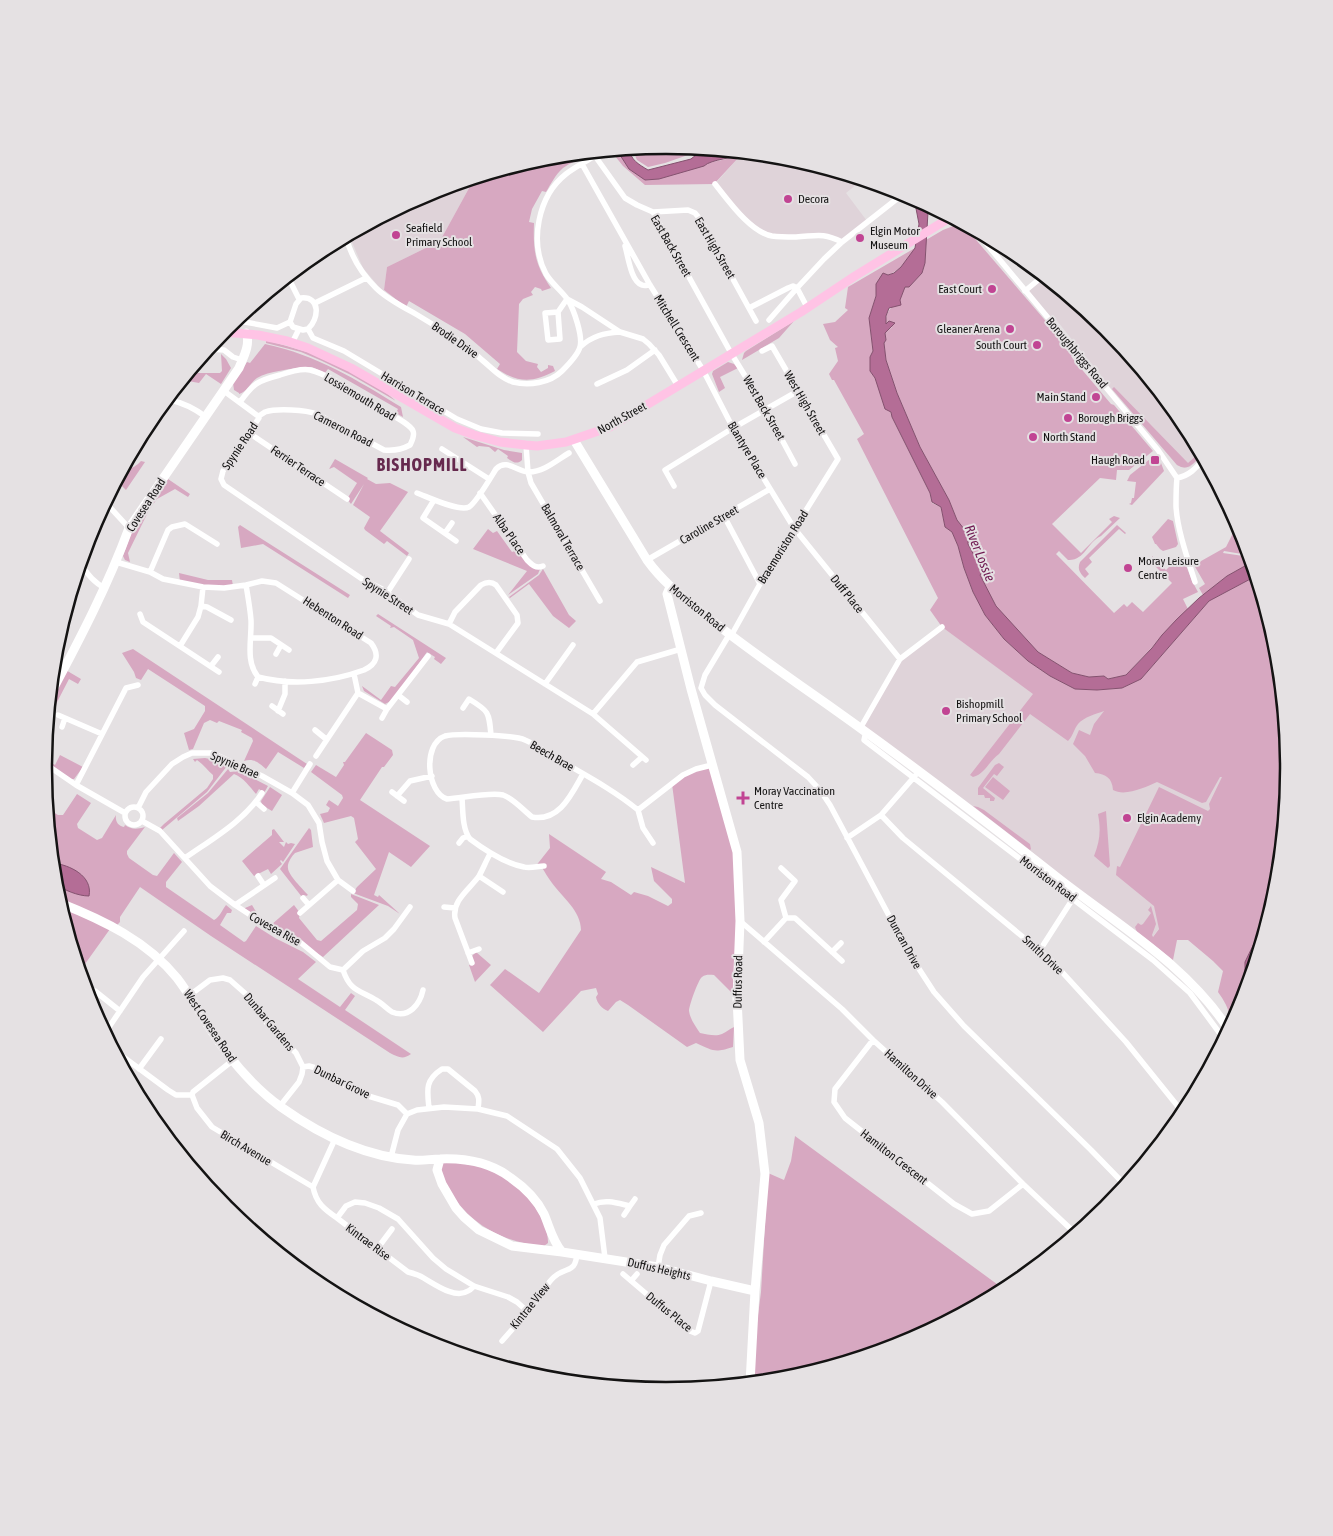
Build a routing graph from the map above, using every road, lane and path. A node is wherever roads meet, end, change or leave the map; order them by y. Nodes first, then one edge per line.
1 (598, 158) edge
2 (589, 159) edge
3 (582, 164) junction
4 (715, 184) dead end
5 (896, 199) edge
6 (653, 212) junction
7 (946, 221) edge
8 (623, 238) junction
9 (842, 242) junction
10 (348, 243) edge
11 (986, 243) edge
12 (366, 278) junction
13 (1039, 280) edge
14 (291, 283) edge
15 (650, 285) junction
16 (797, 288) junction
17 (1025, 291) junction
18 (299, 299) junction
19 (568, 299) junction
20 (316, 304) junction
21 (807, 307) junction
22 (749, 308) junction
23 (558, 312) junction
24 (769, 320) dead end
25 (756, 321) dead end
26 (245, 322) edge
27 (290, 322) junction
28 (297, 328) junction
29 (308, 329) junction
30 (234, 332) edge
31 (620, 332) junction
32 (246, 333) junction
33 (293, 339) junction
34 (580, 347) junction
35 (218, 350) edge
36 (655, 350) junction
37 (762, 351) dead end
38 (731, 353) junction
39 (243, 357) junction
40 (703, 370) junction
41 (597, 384) dead end
42 (678, 386) junction
43 (224, 391) junction
44 (798, 391) junction
45 (174, 402) edge
46 (240, 402) junction
47 (766, 410) junction
48 (258, 416) junction
49 (206, 417) junction
50 (733, 428) junction
51 (249, 433) junction
52 (538, 434) dead end
53 (574, 440) junction
54 (410, 445) joint
55 (526, 445) junction
56 (442, 449) dead end
57 (569, 453) dead end
58 (838, 460) joint
59 (795, 464) dead end
60 (1199, 464) edge
61 (528, 472) junction
62 (221, 477) joint
63 (1177, 478) junction
64 (490, 479) junction
65 (674, 486) dead end
66 (770, 489) junction
67 (417, 493) dead end
68 (480, 493) junction
69 (347, 499) dead end
70 (434, 500) junction
71 (111, 508) edge
72 (724, 516) junction
73 (452, 523) dead end
74 (129, 528) junction
75 (794, 528) junction
76 (445, 533) junction
77 (456, 541) dead end
78 (217, 544) dead end
79 (409, 559) dead end
80 (647, 560) junction
81 (116, 562) junction
82 (543, 566) dead end
83 (85, 570) edge
84 (150, 572) junction
85 (1196, 582) dead end
86 (760, 584) junction
87 (246, 585) junction
88 (203, 587) junction
89 (104, 588) junction
90 (670, 588) junction
91 (387, 593) junction
92 (600, 601) dead end
93 (201, 606) junction
94 (140, 614) dead end
95 (231, 620) dead end
96 (449, 624) junction
97 (942, 627) dead end
98 (730, 635) junction
99 (252, 638) junction
100 (281, 645) junction
101 (573, 645) dead end
102 (180, 646) junction
103 (680, 649) junction
104 (289, 650) dead end
105 (496, 653) junction
106 (276, 654) dead end
107 (428, 656) dead end
108 (218, 657) dead end
109 (900, 659) junction
110 (211, 666) junction
111 (219, 672) dead end
112 (354, 674) junction
113 (60, 677) edge
114 (258, 677) junction
115 (285, 681) junction
116 (254, 684) dead end
117 (545, 684) junction
118 (138, 685) dead end
119 (701, 688) joint
120 (358, 693) junction
121 (398, 695) junction
122 (407, 702) dead end
123 (272, 706) dead end
124 (463, 708) dead end
125 (387, 709) junction
126 (58, 714) dead end
127 (593, 714) junction
128 (65, 718) junction
129 (382, 718) dead end
130 (62, 727) dead end
131 (315, 730) dead end
132 (864, 730) junction
133 (102, 734) junction
134 (491, 735) junction
135 (326, 739) junction
136 (316, 756) dead end
137 (310, 764) dead end
138 (633, 765) dead end
139 (712, 766) junction
140 (52, 769) edge
141 (584, 774) junction
142 (917, 774) junction
143 (432, 776) junction
144 (76, 785) junction
145 (262, 792) dead end
146 (292, 792) junction
147 (462, 798) junction
148 (404, 801) dead end
149 (256, 802) junction
150 (138, 808) junction
151 (264, 809) dead end
152 (638, 810) junction
153 (125, 813) junction
154 (882, 815) junction
155 (142, 822) junction
156 (468, 836) junction
157 (847, 838) junction
158 (459, 843) dead end
159 (653, 844) dead end
160 (490, 854) junction
161 (185, 858) junction
162 (544, 866) dead end
163 (781, 868) dead end
164 (258, 876) dead end
165 (479, 876) junction
166 (275, 878) dead end
167 (338, 880) junction
168 (264, 885) junction
169 (354, 891) dead end
170 (503, 892) dead end
171 (1075, 896) junction
172 (303, 898) dead end
173 (235, 906) junction
174 (309, 906) junction
175 (68, 907) edge
176 (410, 907) dead end
177 (444, 907) dead end
178 (455, 908) junction
179 (300, 913) dead end
180 (786, 918) junction
181 (740, 921) junction
182 (184, 931) dead end
183 (764, 942) junction
184 (840, 943) dead end
185 (479, 949) dead end
186 (1040, 950) junction
187 (832, 952) junction
188 (468, 953) junction
189 (1155, 956) junction
190 (159, 960) junction
191 (842, 961) dead end
192 (472, 962) dead end
193 (343, 970) junction
194 (98, 984) dead end
195 (422, 990) dead end
196 (95, 991) joint
197 (190, 995) junction
198 (120, 1011) junction
199 (1225, 1023) edge
200 (110, 1026) edge
201 (1220, 1034) edge
202 (161, 1039) dead end
203 (873, 1040) junction
204 (127, 1060) edge
205 (232, 1061) junction
206 (303, 1067) junction
207 (139, 1069) junction
208 (192, 1095) junction
209 (280, 1106) junction
210 (1178, 1107) edge
211 (430, 1108) junction
212 (478, 1109) junction
213 (407, 1114) junction
214 (335, 1139) junction
215 (391, 1157) junction
216 (440, 1159) junction
217 (420, 1160) junction
218 (437, 1170) junction
219 (1121, 1181) edge
220 (1023, 1184) junction
221 (313, 1187) junction
222 (635, 1199) dead end
223 (594, 1204) junction
224 (630, 1206) junction
225 (702, 1213) dead end
226 (624, 1215) dead end
227 (337, 1218) junction
228 (392, 1229) dead end
229 (1071, 1230) edge
230 (553, 1238) junction
231 (377, 1249) junction
232 (544, 1250) junction
233 (562, 1252) junction
234 (577, 1254) junction
235 (605, 1258) junction
236 (658, 1267) junction
237 (624, 1274) dead end
238 (637, 1274) dead end
239 (631, 1281) junction
240 (711, 1282) junction
241 (474, 1286) junction
242 (755, 1291) junction
243 (527, 1311) junction
244 (502, 1341) dead end
245 (750, 1376) edge

1 - 6 street, East Back Street
2 - 3 street, Brodie Drive
3 - 8 street, Mitchell Crescent
3 - 19 street, Brodie Drive
4 - 9 street
5 - 9 street
6 - 22 street, East High Street
6 - 38 street, East Back Street
7 - 21 main road, North Street
8 - 15 street, Mitchell Crescent
8 - 15 street, Mitchell Crescent
9 - 16 street
10 - 12 street, Brodie Drive
11 - 17 street, Boroughbriggs Road
12 - 20 street
12 - 34 street, Brodie Drive
13 - 17 street
14 - 18 street
15 - 40 street, Mitchell Crescent
16 - 21 street
16 - 22 street
16 - 24 street
17 - 63 street, Boroughbriggs Road
18 - 20 street
18 - 27 street
19 - 23 street
19 - 31 street, Brodie Drive
19 - 34 street, Brodie Drive
20 - 29 street
21 - 38 main road, North Street
22 - 25 street, East High Street
23 - 23 street
26 - 27 street
27 - 28 street
28 - 29 street
28 - 33 street
29 - 52 street, Harrison Terrace
30 - 32 main road, North Street
31 - 34 street, Brodie Drive
31 - 36 street, Brodie Drive
32 - 33 main road, North Street
32 - 39 street, Covesea Road
33 - 55 main road, North Street
35 - 39 street
36 - 41 street
36 - 42 street, Brodie Drive
37 - 44 street, West High Street
38 - 40 main road, North Street
38 - 47 street, West Back Street
39 - 43 street, Covesea Road
40 - 42 main road, North Street
40 - 50 street, Blantyre Place
42 - 53 main road, North Street
43 - 46 street
43 - 49 street, Covesea Road
44 - 47 street
44 - 58 street, West High Street
45 - 49 street
46 - 48 street
46 - 54 street, Lossiemouth Road
47 - 50 street
47 - 59 street, West Back Street
48 - 51 street, Spynie Road
48 - 54 street, Cameron Road
49 - 74 street, Covesea Road
50 - 65 street
50 - 66 street, Blantyre Place
51 - 62 street, Spynie Road
51 - 69 street, Ferrier Terrace
53 - 55 main road, North Street
53 - 80 street, Morriston Road
55 - 61 street, Balmoral Terrace
56 - 64 street
57 - 61 street
58 - 75 street, Braemoriston Road
60 - 63 street
61 - 64 street
61 - 92 street, Balmoral Terrace
62 - 91 street, Spynie Street
63 - 85 street
64 - 68 street
66 - 72 street, Caroline Street
66 - 75 street, Blantyre Place
67 - 70 street
68 - 70 street
68 - 82 street, Alba Place
70 - 76 street
71 - 74 street
72 - 80 street, Caroline Street
72 - 86 street
73 - 76 street
74 - 81 street, Covesea Road
75 - 86 street, Braemoriston Road
75 - 109 street, Duff Place
76 - 77 street
78 - 84 street
79 - 91 street
80 - 90 street, Morriston Road
81 - 84 street, Hebenton Road
81 - 89 street, Covesea Road
83 - 89 street
84 - 88 street, Hebenton Road
86 - 98 street, Braemoriston Road
87 - 88 street, Hebenton Road
87 - 99 street
87 - 112 street, Hebenton Road
88 - 93 street
89 - 113 street, Covesea Road
90 - 98 street, Morriston Road
90 - 103 street, Duffus Road
91 - 96 street, Spynie Street
93 - 95 street
93 - 102 street
94 - 102 street
96 - 105 street, Spynie Street
96 - 105 street
97 - 109 street
98 - 119 street, Braemoriston Road
98 - 132 street, Morriston Road
99 - 100 street
99 - 114 street
100 - 104 street
100 - 106 street
101 - 117 street
102 - 110 street
103 - 127 street
103 - 139 street, Duffus Road
105 - 117 street, Spynie Street
107 - 121 street
108 - 110 street
109 - 132 street
110 - 111 street
112 - 115 street, Hebenton Road
112 - 120 street
114 - 115 street, Hebenton Road
114 - 116 street
115 - 123 street
117 - 127 street, Spynie Street
118 - 133 street
119 - 157 street, Duncan Drive
120 - 125 street
120 - 135 street
121 - 122 street
121 - 125 street
124 - 134 street
125 - 129 street
126 - 128 street
127 - 138 street, Spynie Street
128 - 130 street
128 - 133 street
131 - 135 street
132 - 142 street, Morriston Road
133 - 144 street
134 - 141 street, Beech Brae
134 - 143 street, Beech Brae
135 - 136 street
137 - 146 street
139 - 152 street
139 - 181 street, Duffus Road
140 - 144 street, Covesea Rise
141 - 147 street, Beech Brae
141 - 152 street, Beech Brae
142 - 154 street
142 - 171 street, Morriston Road
143 - 147 street, Beech Brae
143 - 148 street
144 - 153 street, Covesea Rise
145 - 149 street
146 - 150 street, Spynie Brae
146 - 167 street, Spynie Brae
147 - 156 street
149 - 151 street
149 - 161 street
150 - 153 street
150 - 155 street
152 - 159 street
153 - 155 street, Covesea Rise
154 - 157 street
154 - 186 street, Smith Drive
155 - 161 street, Covesea Rise
156 - 158 street
156 - 160 street
157 - 219 street, Duncan Drive
160 - 162 street
160 - 165 street
161 - 173 street, Covesea Rise
163 - 180 street
164 - 168 street
165 - 170 street
165 - 178 street
166 - 168 street
167 - 169 street, Spynie Brae
167 - 174 street
168 - 173 street
171 - 186 street
171 - 189 street, Morriston Road
172 - 174 street
173 - 193 street, Covesea Rise
174 - 179 street
175 - 190 street, West Covesea Road
176 - 193 street
177 - 178 street
178 - 188 street
180 - 183 street
180 - 187 street
181 - 183 street, Hamilton Drive
181 - 242 street, Duffus Road
182 - 190 street
183 - 203 street, Hamilton Drive
184 - 187 street
185 - 188 street
186 - 210 street, Smith Drive
187 - 191 street
188 - 192 street
189 - 199 street, Morriston Road
189 - 201 street, Morriston Road
190 - 197 street, West Covesea Road
190 - 198 street
193 - 195 street
194 - 196 street
196 - 198 street
197 - 205 street, West Covesea Road
197 - 206 street, Dunbar Gardens
198 - 200 street
202 - 207 street
203 - 220 street, Hamilton Drive
203 - 220 street, Hamilton Crescent
204 - 207 street
205 - 208 street
205 - 209 street, West Covesea Road
206 - 209 street
206 - 213 street, Dunbar Grove
207 - 208 street
208 - 221 street, Birch Avenue
209 - 214 street, West Covesea Road
211 - 212 street
211 - 212 street
211 - 213 street
212 - 223 street
213 - 215 street
214 - 215 street, West Covesea Road
214 - 221 street
215 - 217 street, West Covesea Road
216 - 217 street, West Covesea Road
216 - 218 street
216 - 230 street, West Covesea Road
217 - 218 street, West Covesea Road
218 - 232 street
220 - 229 street, Hamilton Drive
221 - 227 street
222 - 224 street
223 - 224 street
223 - 235 street
224 - 226 street
225 - 236 street
227 - 231 street, Kintrae Rise
227 - 241 street, Kintrae Rise
228 - 231 street
230 - 232 street
230 - 233 street, West Covesea Road
231 - 241 street, Kintrae Rise
232 - 233 street
233 - 234 street, Duffus Heights
234 - 235 street, Duffus Heights
234 - 243 street, Kintrae View
235 - 236 street, Duffus Heights
236 - 240 street, Duffus Heights
237 - 239 street, Duffus Place
238 - 239 street
239 - 240 street, Duffus Place
240 - 242 street, Duffus Heights
241 - 243 street, Kintrae Rise
242 - 245 street, Duffus Road
243 - 244 street, Kintrae View

